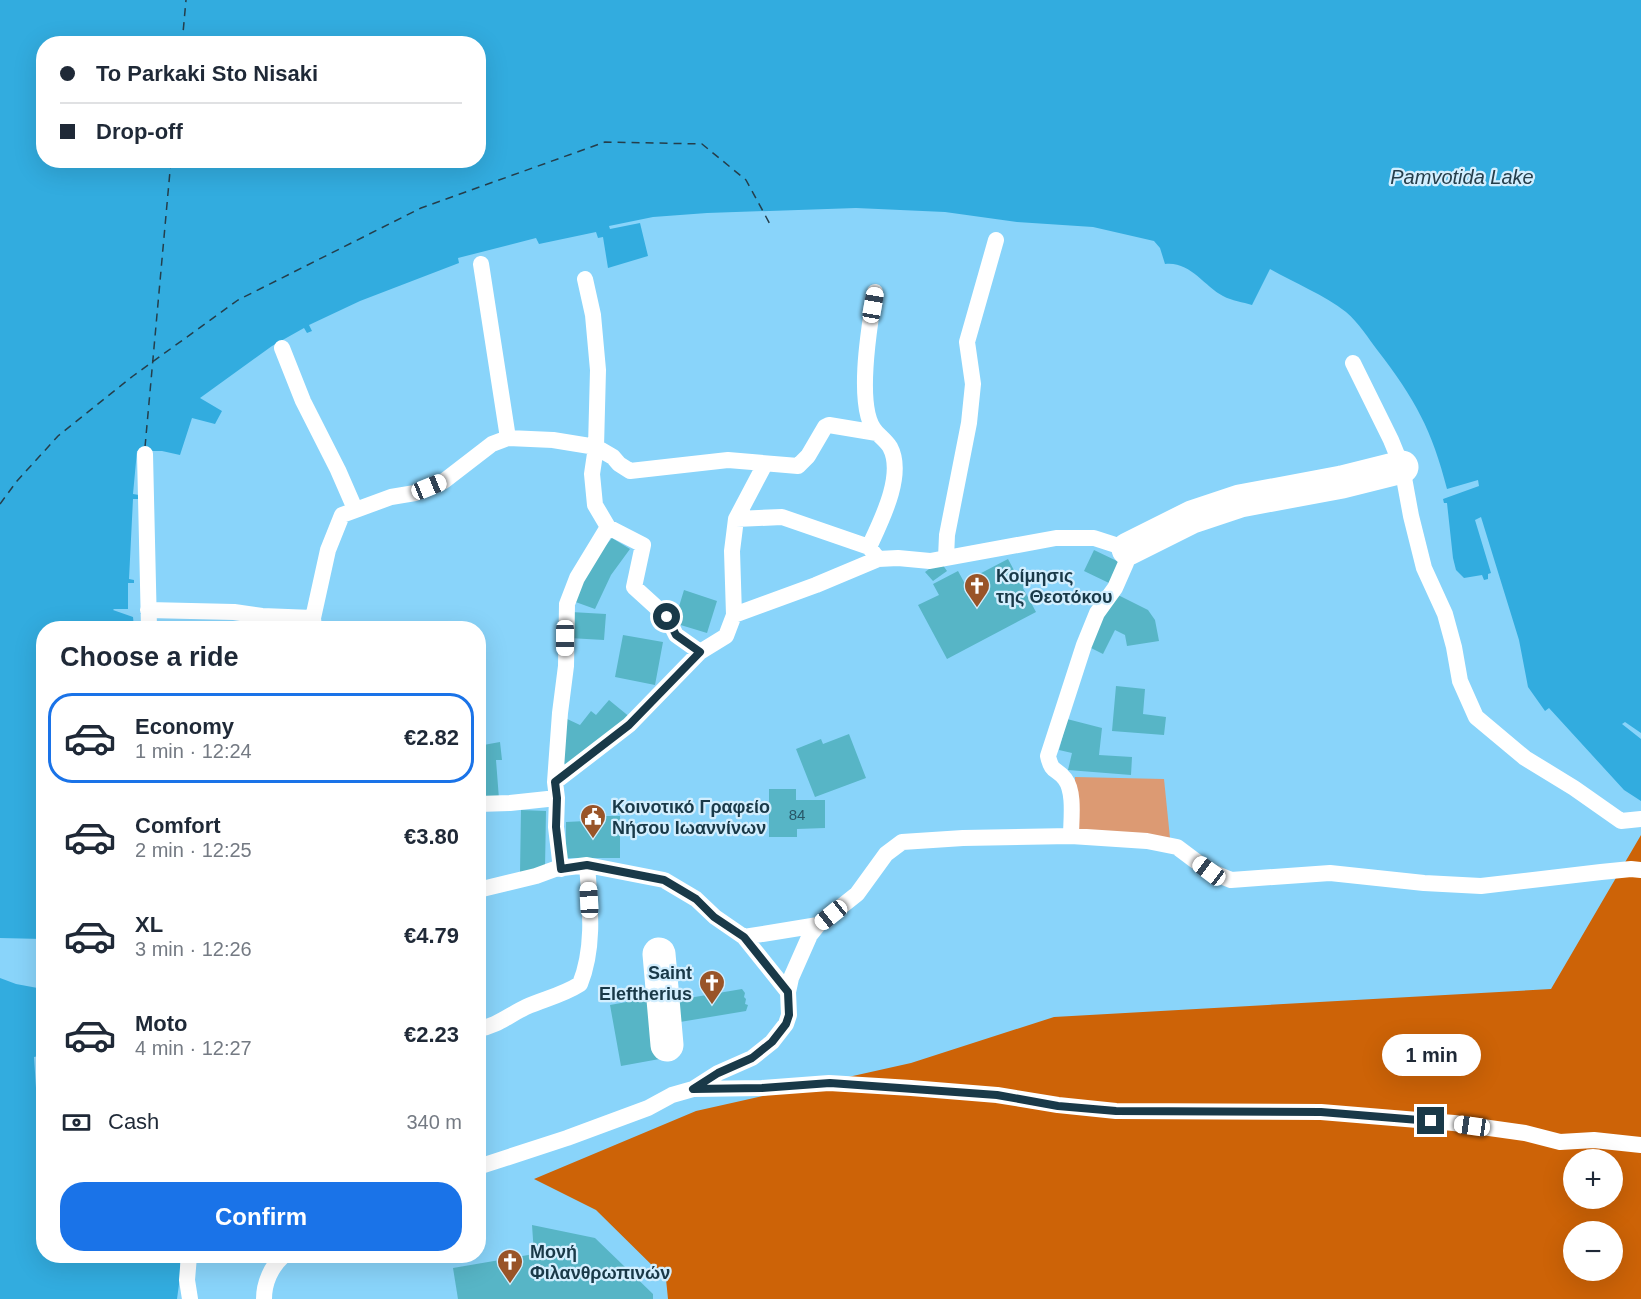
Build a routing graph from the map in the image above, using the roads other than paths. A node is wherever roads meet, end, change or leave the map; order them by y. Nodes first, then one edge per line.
1 (996, 240) dead end
2 (482, 264) dead end
3 (585, 279) dead end
4 (875, 292) dead end
5 (282, 348) dead end
6 (1353, 363) dead end
7 (877, 433) junction
8 (508, 438) junction
9 (596, 447) junction
10 (144, 454) dead end
11 (765, 464) junction
12 (1402, 467) junction
13 (355, 509) junction
14 (736, 519) junction
15 (608, 527) junction
16 (1128, 549) junction
17 (874, 553) junction
18 (946, 558) junction
19 (148, 610) junction
20 (734, 615) junction
21 (149, 621) edge
22 (299, 621) edge
23 (314, 621) edge
24 (700, 652) junction
25 (556, 790) junction
26 (486, 804) edge
27 (1641, 819) edge
28 (1071, 836) junction
29 (587, 865) junction
30 (561, 869) junction
31 (1641, 870) edge
32 (486, 888) edge
33 (818, 925) junction
34 (744, 937) junction
35 (659, 954) dead end
36 (788, 992) junction
37 (486, 1028) edge
38 (668, 1045) dead end
39 (693, 1089) junction
40 (1641, 1144) edge
41 (486, 1164) edge
42 (188, 1263) edge
43 (278, 1263) edge
44 (190, 1299) edge
45 (264, 1299) edge

1 - 18 lane
2 - 8 lane
3 - 9 lane
4 - 7 lane
5 - 13 lane
6 - 12 lane
7 - 11 lane
7 - 17 lane
8 - 9 lane
8 - 13 lane
9 - 11 lane
9 - 15 lane
10 - 19 lane
11 - 14 lane
12 - 16 street
12 - 27 lane
13 - 23 lane
14 - 17 lane
14 - 20 lane
15 - 24 lane
15 - 25 lane
16 - 18 lane
16 - 28 lane
17 - 18 lane
17 - 20 lane
19 - 21 lane
19 - 22 lane
20 - 24 lane
24 - 25 lane
25 - 26 lane
25 - 30 lane
28 - 31 lane
28 - 33 lane
29 - 30 lane
29 - 34 lane
29 - 37 lane
30 - 32 lane
33 - 34 lane
33 - 36 lane
34 - 36 lane
35 - 38 street
36 - 39 lane
39 - 40 lane
39 - 41 lane
42 - 44 lane
43 - 45 lane

